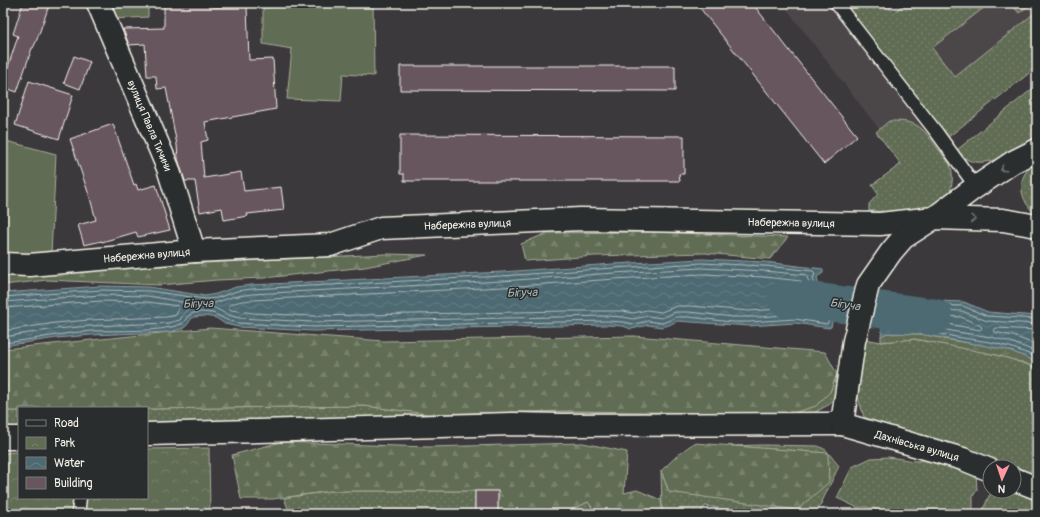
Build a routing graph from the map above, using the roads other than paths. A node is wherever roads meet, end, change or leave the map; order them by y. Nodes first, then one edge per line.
1 (98, 3) edge
2 (836, 3) edge
3 (1037, 150) edge
4 (973, 189) junction
5 (934, 218) junction
6 (1037, 226) edge
7 (194, 251) junction
8 (3, 264) edge
9 (842, 424) junction
10 (148, 434) edge
11 (3, 438) edge
12 (18, 438) edge
13 (982, 467) edge
14 (1022, 482) edge
15 (1037, 488) edge
16 (80, 499) edge
17 (78, 514) edge

1 - 7 street, вулиця Павла Тичини
2 - 4 lane
3 -> 4 street
4 - 5 street
5 -> 6 street, Набережна вулиця
5 - 7 street, Набережна вулиця
5 - 9 street
7 - 8 street, Набережна вулиця
9 - 10 street
9 - 13 street, Дахнівська вулиця
11 - 12 street
14 - 15 street
16 - 17 lane

